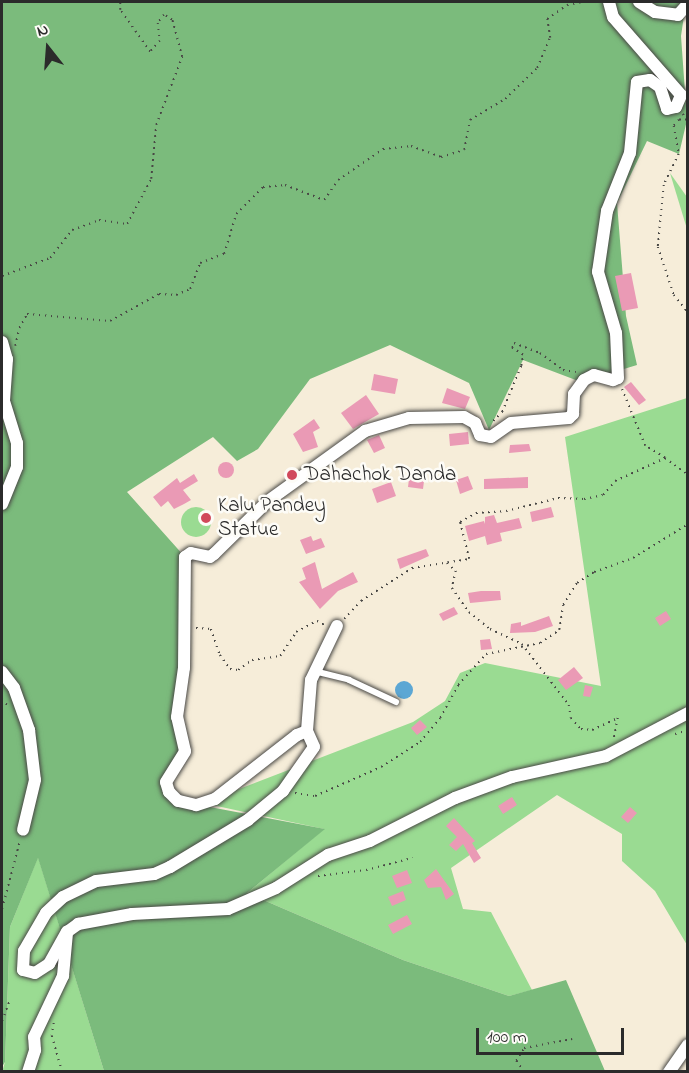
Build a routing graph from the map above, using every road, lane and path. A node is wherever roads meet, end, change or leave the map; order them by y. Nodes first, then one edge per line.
1 (120, 2) edge
2 (582, 2) edge
3 (609, 2) edge
4 (639, 2) edge
5 (687, 4) edge
6 (676, 107) junction
7 (2, 276) edge
8 (687, 312) edge
9 (2, 342) edge
10 (15, 349) dead end
11 (594, 375) junction
12 (618, 378) junction
13 (486, 437) junction
14 (665, 458) junction
15 (687, 475) edge
16 (2, 504) edge
17 (687, 524) edge
18 (447, 563) junction
19 (186, 626) junction
20 (336, 628) junction
21 (522, 644) junction
22 (314, 670) junction
23 (2, 672) edge
24 (396, 702) dead end
25 (687, 713) edge
26 (307, 732) junction
27 (606, 756) junction
28 (283, 790) junction
29 (23, 830) joint
30 (412, 858) dead end
31 (312, 877) dead end
32 (2, 909) edge
33 (67, 932) junction
34 (9, 1002) dead end
35 (55, 1020) dead end
36 (2, 1021) edge
37 (572, 1039) dead end
38 (687, 1045) edge
39 (28, 1071) edge
40 (62, 1071) edge
41 (524, 1071) edge
42 (669, 1071) edge

1 - 7 path
2 - 10 path
3 - 6 street
4 - 5 street
6 - 8 path
6 - 12 street
9 - 16 street
11 - 12 street
11 - 13 street
11 - 13 path
12 - 14 path
13 - 19 street
14 - 15 path
14 - 18 path
17 - 21 path
18 - 20 path
18 - 21 path
19 - 20 path
19 - 26 street
20 - 22 street
21 - 27 path
21 - 28 path
22 - 24 lane
22 - 26 street
23 - 29 street
25 - 27 street
26 - 28 street
27 - 33 street
28 - 33 street
29 - 32 path
30 - 31 path
33 - 39 street
34 - 36 path
35 - 40 path
37 - 41 path
38 - 42 street

